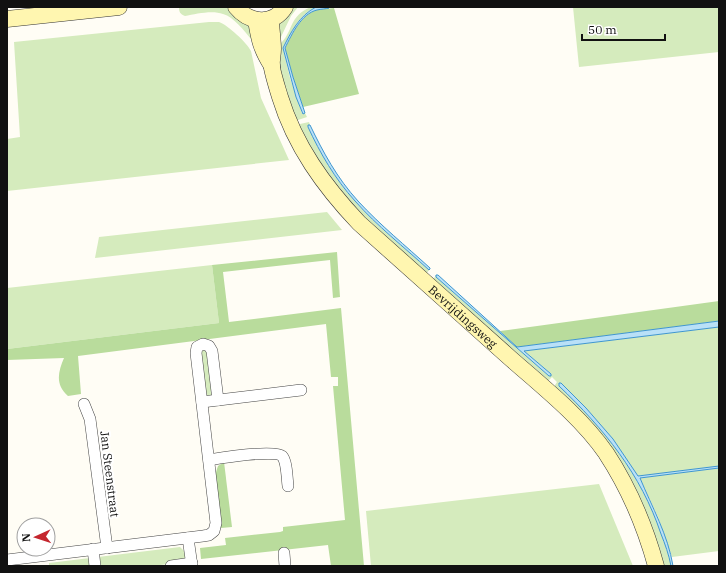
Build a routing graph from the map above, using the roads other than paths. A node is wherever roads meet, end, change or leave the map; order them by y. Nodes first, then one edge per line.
1 (120, 7) edge
2 (236, 7) edge
3 (285, 7) edge
4 (7, 19) edge
5 (263, 20) junction
6 (301, 390) dead end
7 (218, 400) junction
8 (202, 402) junction
9 (84, 404) dead end
10 (209, 460) junction
11 (288, 486) dead end
12 (188, 538) junction
13 (107, 548) junction
14 (93, 550) junction
15 (284, 553) dead end
16 (7, 560) edge
17 (44, 561) edge
18 (192, 565) edge
19 (95, 566) edge
20 (171, 566) edge
21 (285, 566) edge
22 (656, 566) edge

1 - 4 main road
2 - 5 main road
3 - 5 main road
5 - 22 main road, Bevrijdingsweg
6 - 7 street
7 - 8 street
7 - 8 street
8 - 10 street
9 - 13 street, Jan Steenstraat
10 - 11 street
10 - 12 street
12 - 13 street
12 - 18 street
13 - 14 street
14 - 17 street
14 - 19 street
15 - 21 street
16 - 17 street
18 - 20 street

